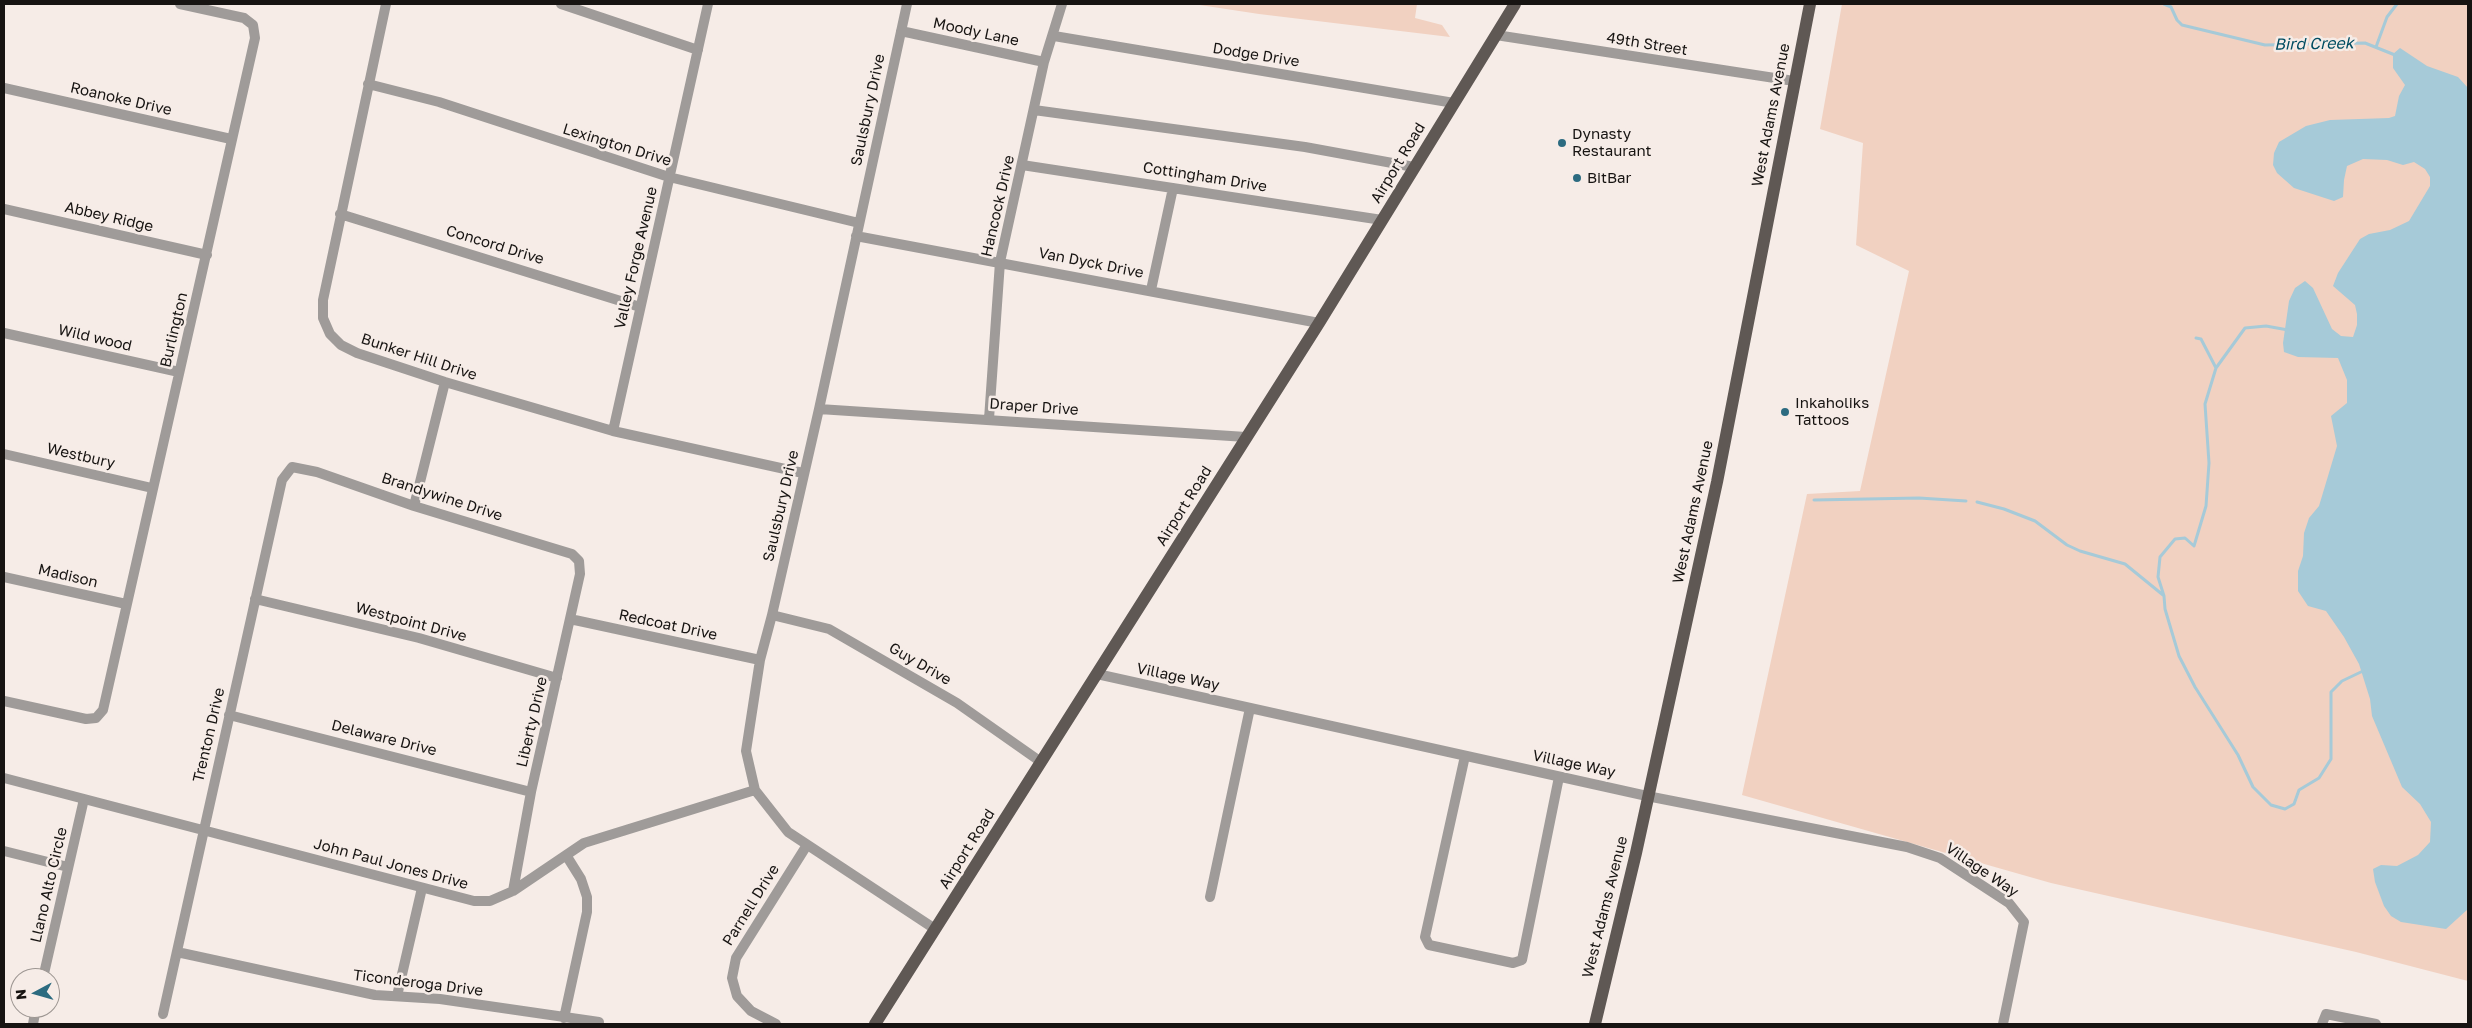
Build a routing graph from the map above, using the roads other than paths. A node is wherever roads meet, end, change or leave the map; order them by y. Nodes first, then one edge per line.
1 (180, 4) edge
2 (386, 4) edge
3 (561, 4) edge
4 (708, 4) edge
5 (907, 4) edge
6 (1062, 4) edge
7 (1516, 4) edge
8 (1810, 4) edge
9 (901, 31) junction
10 (1496, 35) junction
11 (1054, 36) junction
12 (698, 50) junction
13 (1044, 62) junction
14 (1794, 82) junction
15 (368, 84) junction
16 (4, 88) edge
17 (1454, 103) junction
18 (1034, 110) junction
19 (231, 139) junction
20 (1022, 165) junction
21 (1414, 167) junction
22 (669, 177) junction
23 (1173, 188) junction
24 (4, 209) edge
25 (340, 214) junction
26 (1382, 220) junction
27 (859, 223) junction
28 (856, 236) junction
29 (207, 255) junction
30 (1000, 262) junction
31 (1151, 290) junction
32 (640, 307) junction
33 (1319, 323) junction
34 (4, 333) edge
35 (180, 372) junction
36 (445, 382) junction
37 (819, 409) junction
38 (988, 419) junction
39 (613, 431) junction
40 (1246, 437) junction
41 (4, 454) edge
42 (292, 467) joint
43 (803, 472) junction
44 (152, 488) junction
45 (414, 506) junction
46 (579, 561) joint
47 (4, 577) edge
48 (255, 599) junction
49 (126, 604) junction
50 (772, 615) junction
51 (570, 619) junction
52 (760, 660) junction
53 (1097, 674) junction
54 (557, 678) junction
55 (4, 701) edge
56 (1250, 708) junction
57 (229, 715) junction
58 (1465, 756) junction
59 (1041, 762) junction
60 (1559, 776) junction
61 (4, 778) edge
62 (755, 790) junction
63 (531, 792) junction
64 (1647, 796) junction
65 (84, 799) junction
66 (203, 830) junction
67 (807, 845) junction
68 (4, 851) edge
69 (566, 855) junction
70 (68, 867) junction
71 (422, 888) junction
72 (513, 890) junction
73 (1210, 897) dead end
74 (935, 929) junction
75 (177, 952) junction
76 (45, 968) edge
77 (396, 996) junction
78 (163, 1014) dead end
79 (564, 1018) junction
80 (599, 1022) dead end
81 (776, 1024) edge
82 (875, 1024) edge
83 (1595, 1024) edge
84 (2003, 1024) edge
85 (2322, 1024) edge
86 (2376, 1024) edge

1 - 19 street, Burlington
2 - 15 street, Bunker Hill Drive
3 - 12 street
4 - 12 street, Valley Forge Avenue
5 - 9 street, Saulsbury Drive
6 - 11 street, Hancock Drive
7 - 10 main road, Airport Road
8 - 14 main road, West Adams Avenue
9 - 13 street, Moody Lane
9 - 27 street, Saulsbury Drive
10 - 14 street, 49th Street
10 - 17 main road, Airport Road
11 - 13 street, Hancock Drive
11 - 17 street, Dodge Drive
12 - 22 street, Valley Forge Avenue
13 - 18 street, Hancock Drive
14 - 64 main road, West Adams Avenue
15 - 22 street, Lexington Drive
15 - 25 street, Bunker Hill Drive
16 - 19 street, Roanoke Drive
17 - 21 main road, Airport Road
18 - 20 street, Hancock Drive
18 - 21 street
19 - 29 street, Burlington
20 - 23 street, Cottingham Drive
20 - 30 street, Hancock Drive
21 - 26 main road, Airport Road
22 - 27 street, Lexington Drive
22 - 32 street, Valley Forge Avenue
23 - 26 street, Cottingham Drive
23 - 31 street
24 - 29 street, Abbey Ridge
25 - 32 street, Concord Drive
25 - 36 street, Bunker Hill Drive
26 - 33 main road, Airport Road
27 - 28 street, Saulsbury Drive
28 - 30 street, Van Dyck Drive
28 - 37 street, Saulsbury Drive
29 - 35 street, Burlington
30 - 31 street, Van Dyck Drive
30 - 38 street, Hancock Drive
31 - 33 street, Van Dyck Drive
32 - 39 street, Valley Forge Avenue
33 - 40 main road, Airport Road
34 - 35 street, Wild wood
35 - 44 street, Burlington
36 - 39 street, Bunker Hill Drive
36 - 45 street
37 - 38 street, Draper Drive
37 - 43 street, Saulsbury Drive
38 - 40 street, Draper Drive
39 - 43 street, Bunker Hill Drive
40 - 53 main road, Airport Road
41 - 44 street, Westbury
42 - 45 street, Brandywine Drive
42 - 48 street, Trenton Drive
43 - 50 street, Saulsbury Drive
44 - 49 street, Burlington
45 - 46 street, Brandywine Drive
46 - 51 street, Liberty Drive
47 - 49 street, Madison
48 - 54 street, Westpoint Drive
48 - 57 street, Trenton Drive
49 - 55 street, Burlington
50 - 52 street, Saulsbury Drive
50 - 59 street, Guy Drive
51 - 52 street, Redcoat Drive
51 - 54 street, Liberty Drive
52 - 62 street, Saulsbury Drive
53 - 56 street, Village Way
53 - 59 main road, Airport Road
54 - 63 street, Liberty Drive
56 - 58 street, Village Way
56 - 73 street
57 - 63 street, Delaware Drive
57 - 66 street, Trenton Drive
58 - 60 street, Village Way
58 - 60 street
59 - 74 main road, Airport Road
60 - 64 street, Village Way
61 - 65 street, John Paul Jones Drive
62 - 67 street, Saulsbury Drive
62 - 69 street, John Paul Jones Drive
63 - 72 street, Liberty Drive
64 - 83 main road, West Adams Avenue
64 - 84 street, Village Way
65 - 66 street, John Paul Jones Drive
65 - 70 street, Llano Alto Circle
66 - 71 street, John Paul Jones Drive
66 - 75 street, Trenton Drive
67 - 74 street, Saulsbury Drive
67 - 81 street, Parnell Drive
68 - 70 street
69 - 72 street, John Paul Jones Drive
69 - 79 street
70 - 76 street, Llano Alto Circle
71 - 72 street, John Paul Jones Drive
71 - 77 street
74 - 82 main road, Airport Road
75 - 77 street, Ticonderoga Drive
75 - 78 street, Trenton Drive
77 - 79 street, Ticonderoga Drive
79 - 80 street, Ticonderoga Drive
85 - 86 street

